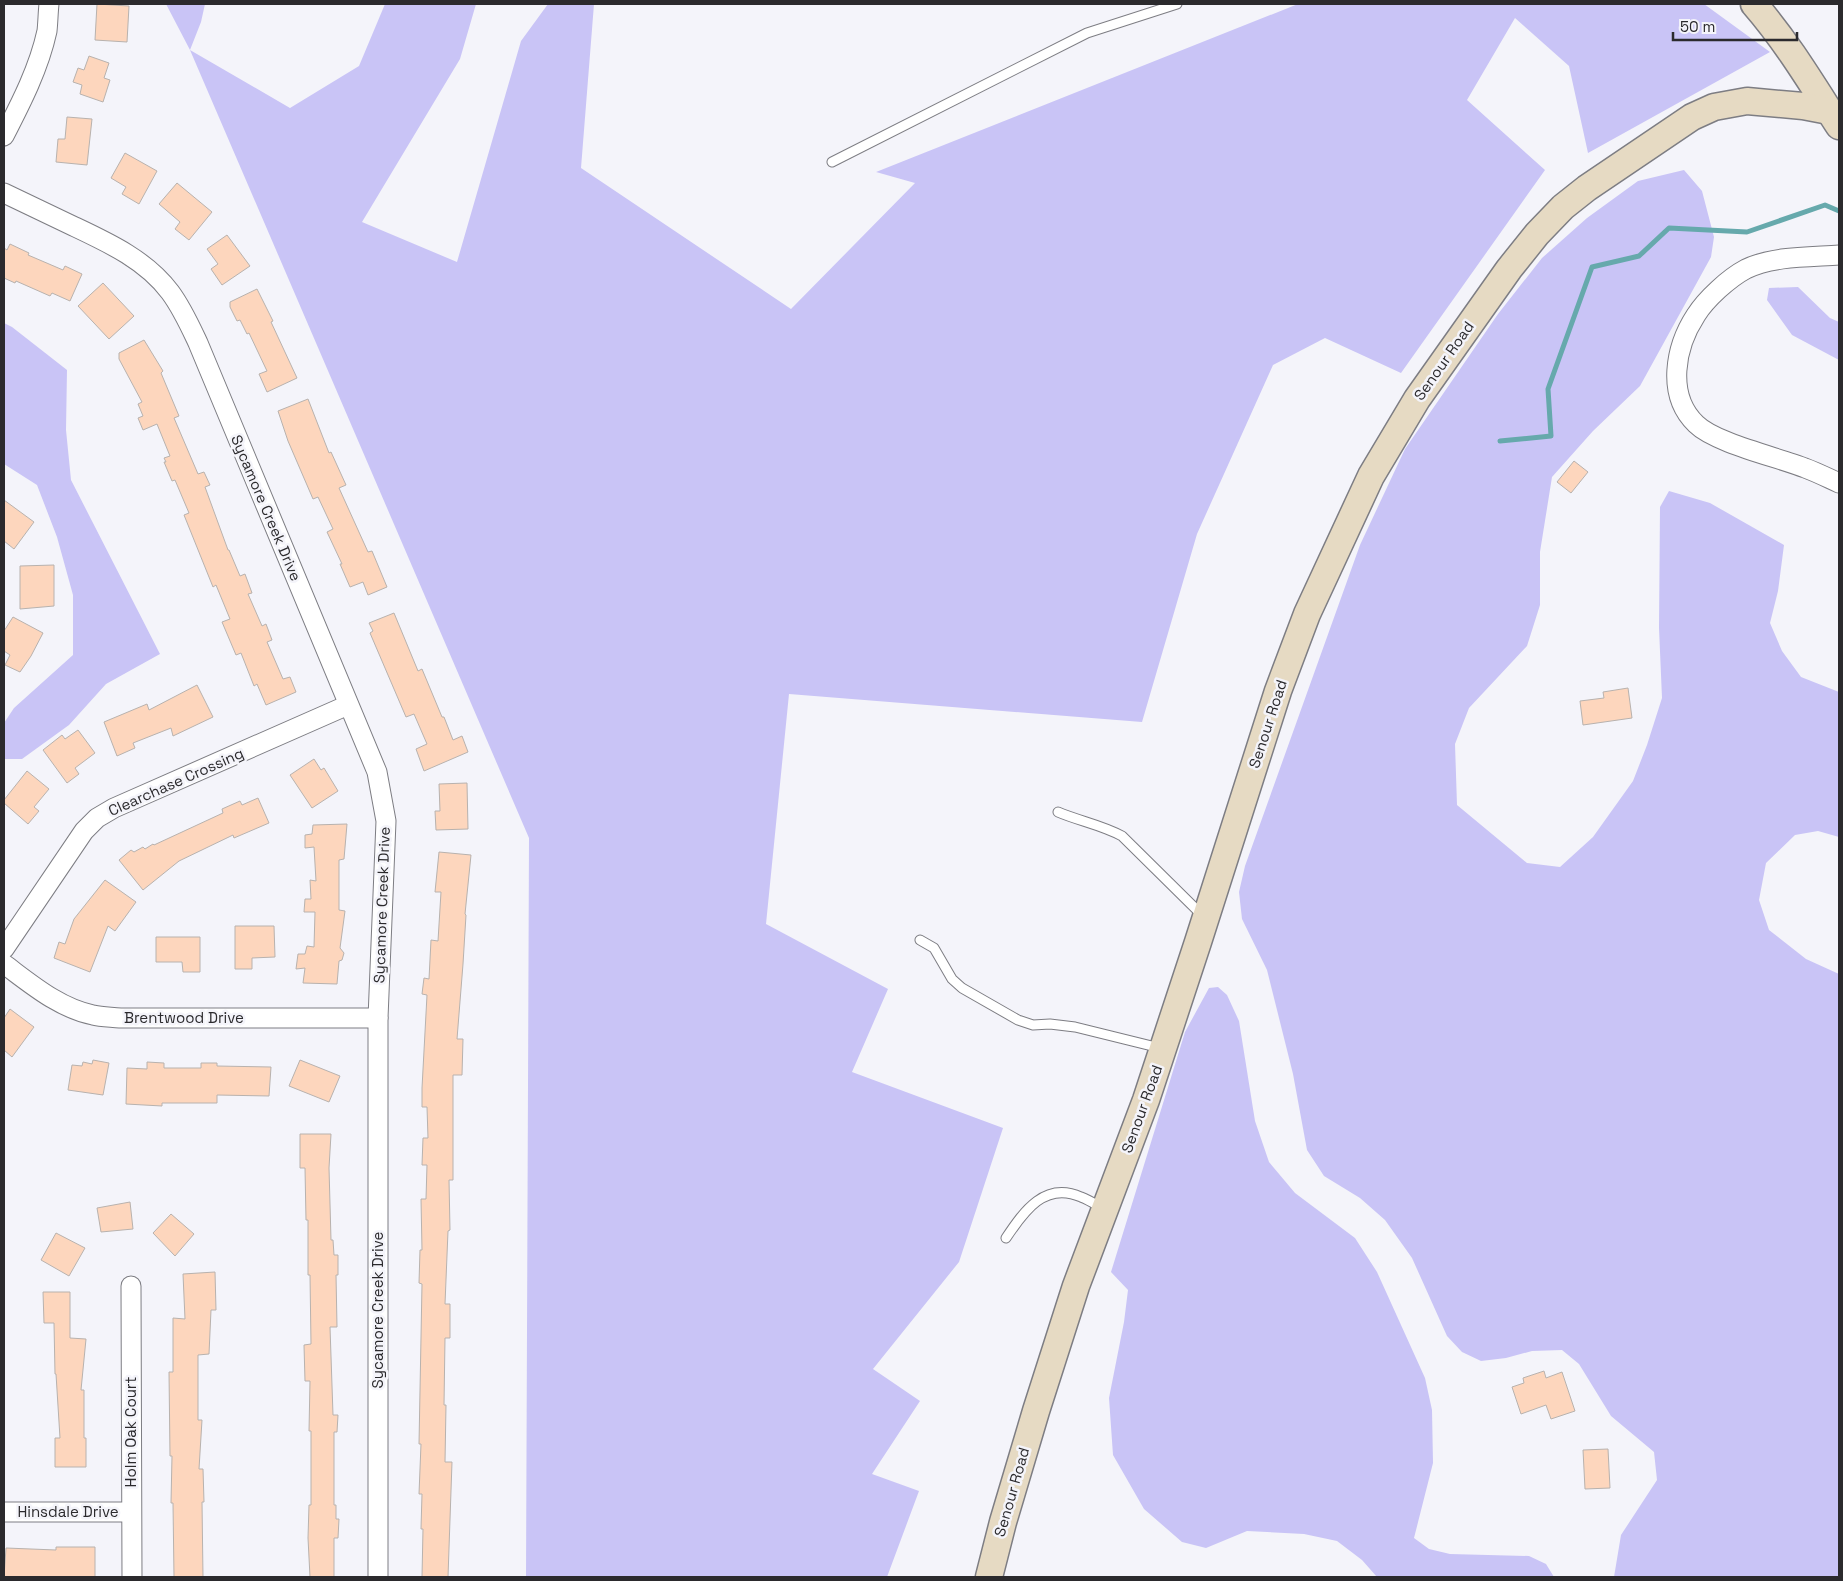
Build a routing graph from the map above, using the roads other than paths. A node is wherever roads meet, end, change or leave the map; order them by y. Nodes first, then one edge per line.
1 (49, 4) edge
2 (1177, 4) edge
3 (1754, 4) edge
4 (1834, 118) edge
5 (4, 136) edge
6 (832, 162) dead end
7 (4, 193) edge
8 (1839, 255) edge
9 (1839, 483) edge
10 (348, 705) junction
11 (1058, 812) dead end
12 (1206, 918) junction
13 (920, 940) dead end
14 (4, 949) edge
15 (4, 964) edge
16 (378, 1018) junction
17 (1163, 1049) junction
18 (1105, 1209) junction
19 (1006, 1238) dead end
20 (131, 1286) dead end
21 (4, 1512) edge
22 (131, 1512) junction
23 (132, 1577) edge
24 (378, 1577) edge
25 (989, 1577) edge

1 - 5 street
2 - 6 lane
3 - 4 street
4 - 12 street, Senour Road
7 - 10 street, Sycamore Creek Drive
8 - 9 street
10 - 14 street, Clearchase Crossing
10 - 16 street, Sycamore Creek Drive
11 - 12 lane
12 - 17 street, Senour Road
13 - 17 lane
15 - 16 street, Brentwood Drive
16 - 24 street, Sycamore Creek Drive
17 - 18 street, Senour Road
18 - 19 lane
18 - 25 street, Senour Road
20 - 22 street, Holm Oak Court
21 - 22 street, Hinsdale Drive
22 - 23 street, Holm Oak Court

